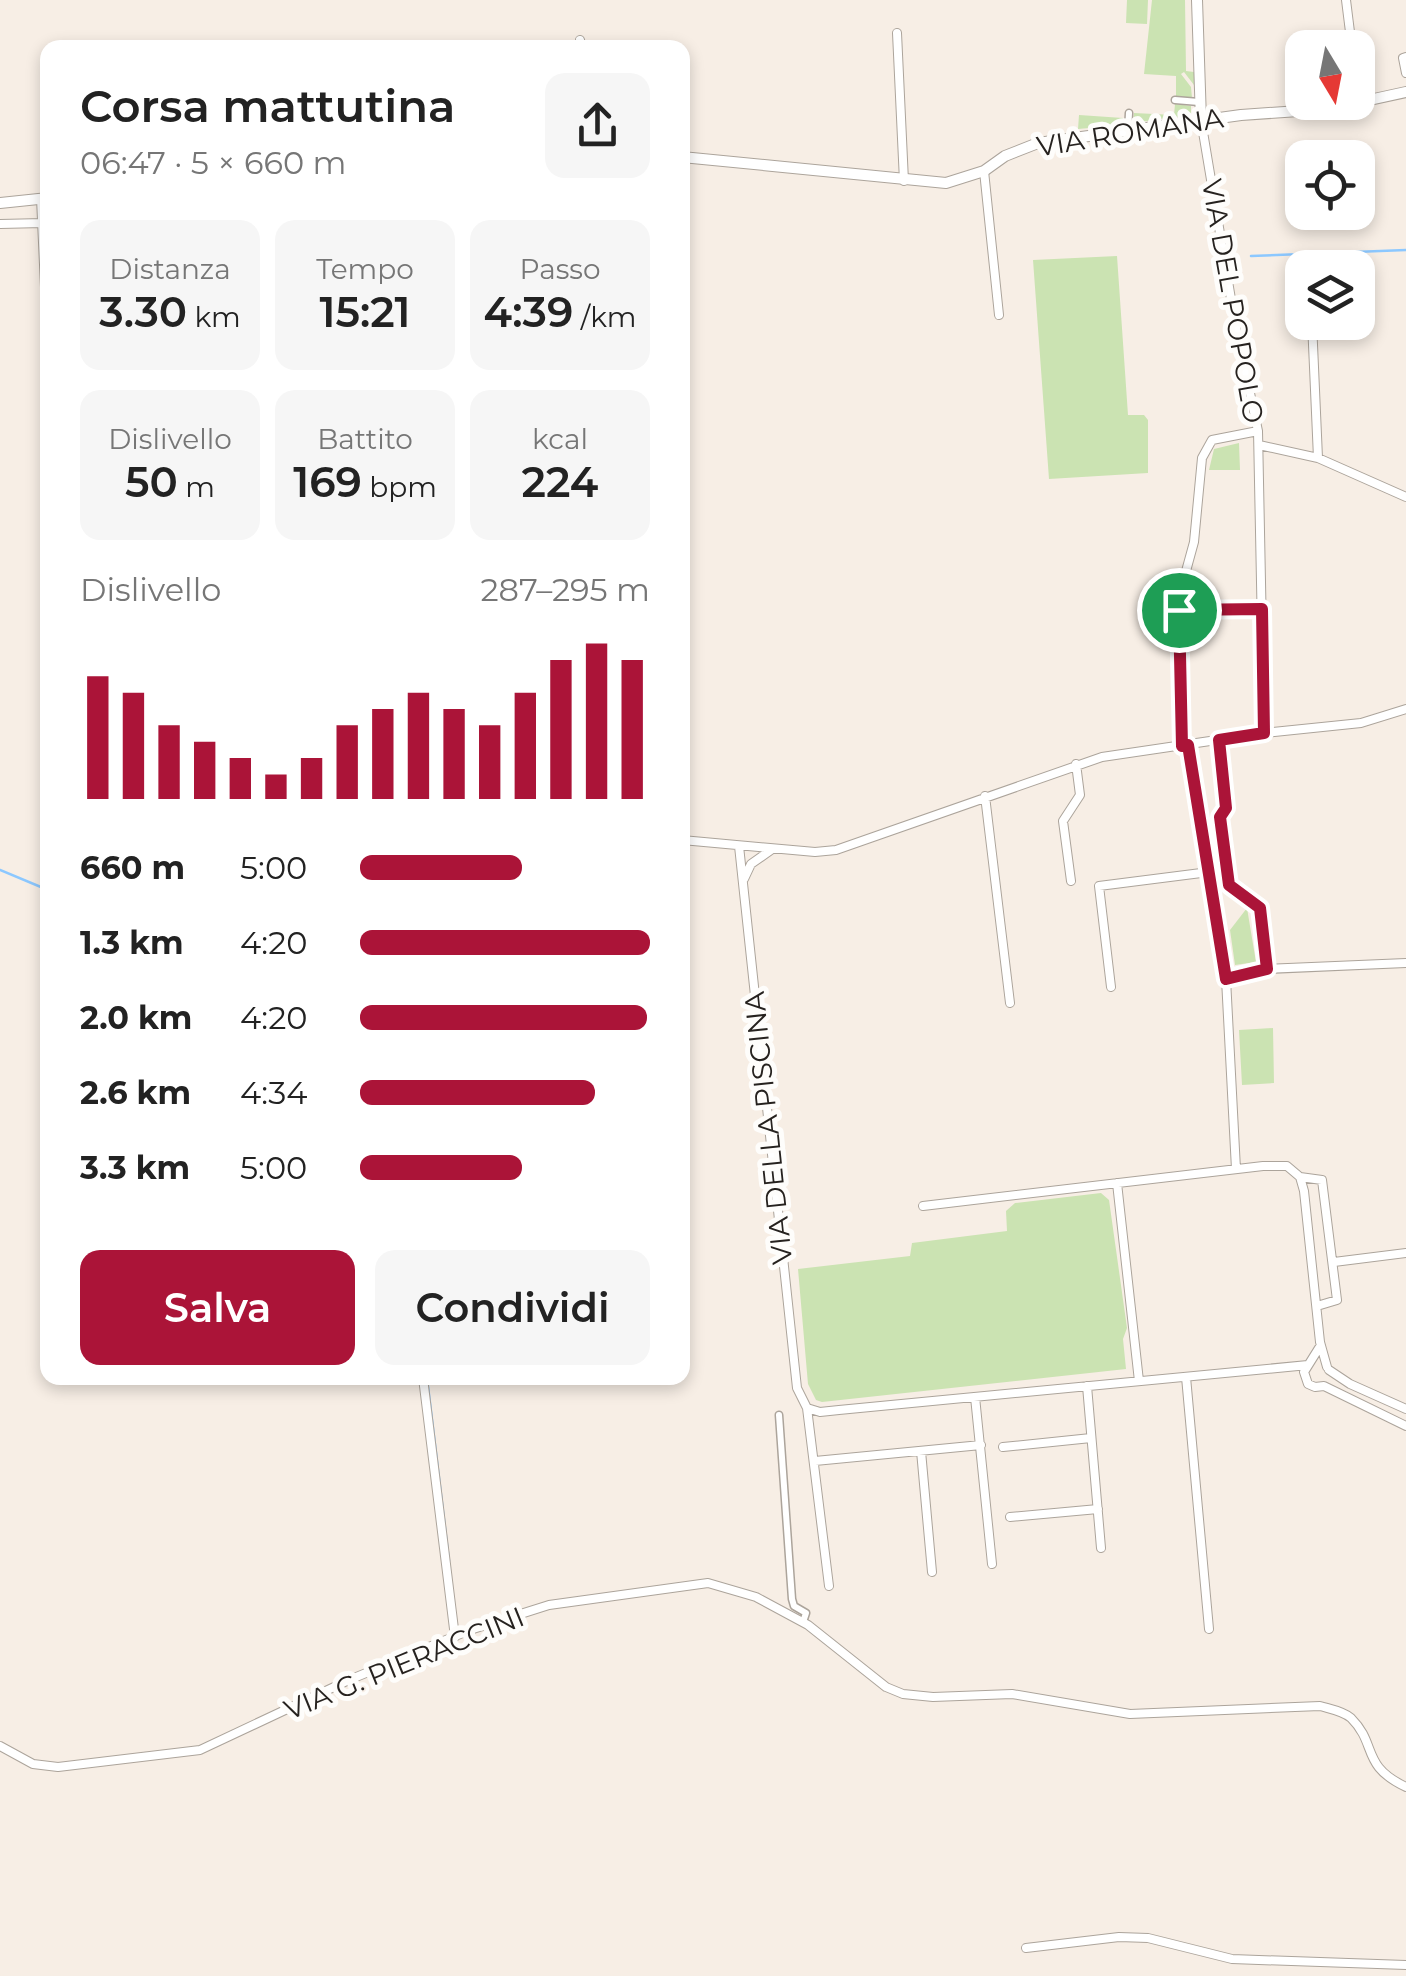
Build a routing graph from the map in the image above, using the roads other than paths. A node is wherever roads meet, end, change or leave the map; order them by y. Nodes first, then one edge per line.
1 (1198, 0) edge
2 (1346, 0) edge
3 (1350, 30) edge
4 (897, 33) dead end
5 (1406, 57) edge
6 (1406, 73) edge
7 (1406, 92) edge
8 (1175, 100) dead end
9 (1375, 100) edge
10 (1199, 102) junction
11 (1129, 112) dead end
12 (1285, 112) edge
13 (1201, 120) junction
14 (1128, 132) junction
15 (690, 158) edge
16 (984, 172) junction
17 (904, 181) junction
18 (40, 198) edge
19 (0, 203) edge
20 (40, 223) edge
21 (0, 224) edge
22 (999, 316) dead end
23 (1313, 340) edge
24 (1258, 431) junction
25 (1259, 445) junction
26 (1318, 458) junction
27 (1406, 497) edge
28 (1262, 609) junction
29 (1179, 610) junction
30 (1406, 709) edge
31 (1264, 733) junction
32 (1219, 740) junction
33 (1185, 746) junction
34 (1076, 764) junction
35 (985, 796) junction
36 (1220, 817) joint
37 (690, 841) edge
38 (738, 846) junction
39 (772, 849) junction
40 (1209, 872) junction
41 (1071, 881) dead end
42 (742, 893) junction
43 (1250, 900) joint
44 (1406, 962) edge
45 (1267, 969) junction
46 (1226, 979) junction
47 (1111, 987) dead end
48 (1010, 1004) dead end
49 (1236, 1169) junction
50 (1300, 1177) junction
51 (1117, 1183) junction
52 (924, 1206) dead end
53 (1406, 1253) edge
54 (1334, 1262) junction
55 (1317, 1306) junction
56 (1320, 1342) junction
57 (1310, 1364) junction
58 (1328, 1368) junction
59 (1280, 1370) junction
60 (1186, 1377) junction
61 (1306, 1380) junction
62 (1139, 1381) junction
63 (423, 1385) edge
64 (1088, 1386) junction
65 (1324, 1386) junction
66 (975, 1397) junction
67 (807, 1408) junction
68 (1406, 1409) edge
69 (779, 1414) dead end
70 (1406, 1426) edge
71 (1091, 1438) junction
72 (981, 1445) junction
73 (1003, 1447) dead end
74 (921, 1451) junction
75 (814, 1462) junction
76 (1098, 1509) junction
77 (1010, 1517) dead end
78 (1102, 1548) dead end
79 (992, 1564) dead end
80 (932, 1572) dead end
81 (829, 1586) dead end
82 (803, 1622) junction
83 (1209, 1629) dead end
84 (455, 1637) junction
85 (0, 1746) edge
86 (1406, 1787) edge
87 (1026, 1948) dead end
88 (1406, 1965) edge

1 - 10 street
2 - 3 street
4 - 17 street
5 - 6 street
7 - 9 street, VIA ROMANA
8 - 10 street
10 - 13 street
11 - 14 street
12 - 13 street, VIA ROMANA
13 - 14 street, VIA ROMANA
13 - 24 street, VIA DEL POPOLO
14 - 16 street, VIA ROMANA
15 - 17 street, VIA ROMANA
16 - 17 street, VIA ROMANA
16 - 22 street
18 - 19 street
20 - 21 street
23 - 26 street
24 - 25 street, VIA DEL POPOLO
24 - 29 street
25 - 26 street, VIA DEL POPOLO
25 - 28 street
26 - 27 street, VIA DEL POPOLO
28 - 29 street
28 - 31 street
29 - 33 street
30 - 31 street
31 - 32 street
32 - 33 street
32 - 36 street
33 - 34 street
33 - 40 street
34 - 35 street
34 - 41 street
35 - 39 street
35 - 48 street
36 - 43 street
37 - 38 street
38 - 39 street
38 - 42 street, VIA DELLA PISCINA
39 - 42 street
40 - 46 street
40 - 47 street
42 - 67 street, VIA DELLA PISCINA
43 - 45 street
44 - 45 street
45 - 46 street
46 - 49 street
49 - 50 street
49 - 51 street
50 - 54 street
50 - 55 street
51 - 52 street
51 - 62 street
53 - 54 street
54 - 55 street
55 - 56 street
56 - 57 street
56 - 58 street
57 - 58 street
57 - 59 street
57 - 61 street
58 - 65 street
58 - 68 street
59 - 60 street
59 - 61 street
60 - 62 street
60 - 83 street
61 - 65 street
62 - 64 street
63 - 84 street
64 - 66 street
64 - 71 street
65 - 70 street
66 - 67 street
66 - 72 street
67 - 75 street, VIA DELLA PISCINA
69 - 82 street
71 - 73 street
71 - 76 street
72 - 74 street
72 - 79 street
74 - 75 street
74 - 80 street
75 - 81 street, VIA DELLA PISCINA
76 - 77 street
76 - 78 street
82 - 84 street, VIA G. PIERACCINI
82 - 86 street, VIA G. PIERACCINI
84 - 85 street, VIA G. PIERACCINI
87 - 88 street

